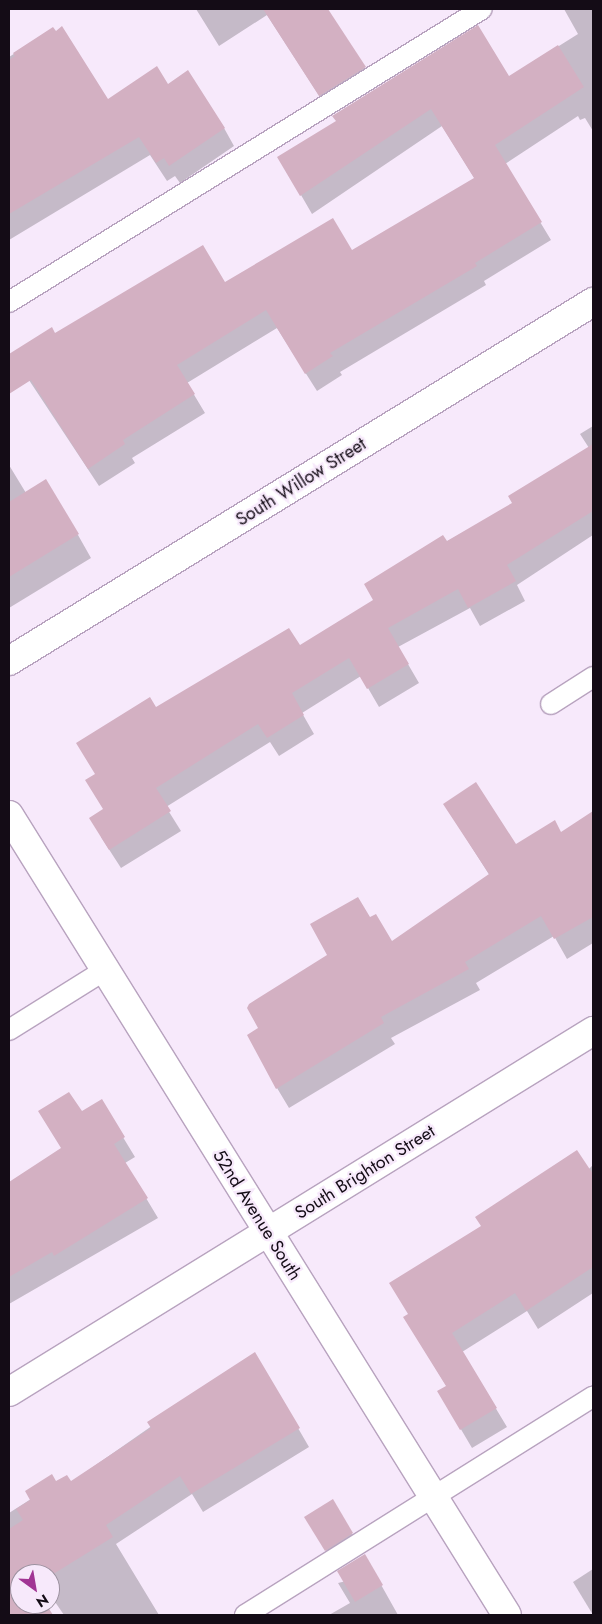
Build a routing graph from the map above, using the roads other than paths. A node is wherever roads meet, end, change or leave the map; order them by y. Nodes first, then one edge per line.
1 (482, 9) edge
2 (9, 302) edge
3 (593, 302) edge
4 (9, 661) edge
5 (593, 677) edge
6 (551, 704) dead end
7 (9, 815) edge
8 (105, 970) junction
9 (9, 1030) edge
10 (593, 1031) edge
11 (268, 1232) junction
12 (9, 1392) edge
13 (593, 1397) edge
14 (434, 1499) junction
15 (244, 1615) edge
16 (507, 1615) edge

1 - 2 lane
3 - 4 street, South Willow Street
5 - 6 lane
7 - 8 street, 52nd Avenue South
8 - 9 lane
8 - 11 street, 52nd Avenue South
10 - 11 street, South Brighton Street
11 - 12 street, South Brighton Street
11 - 14 street, 52nd Avenue South
13 - 14 lane
14 - 15 lane
14 - 16 street, 52nd Avenue South

